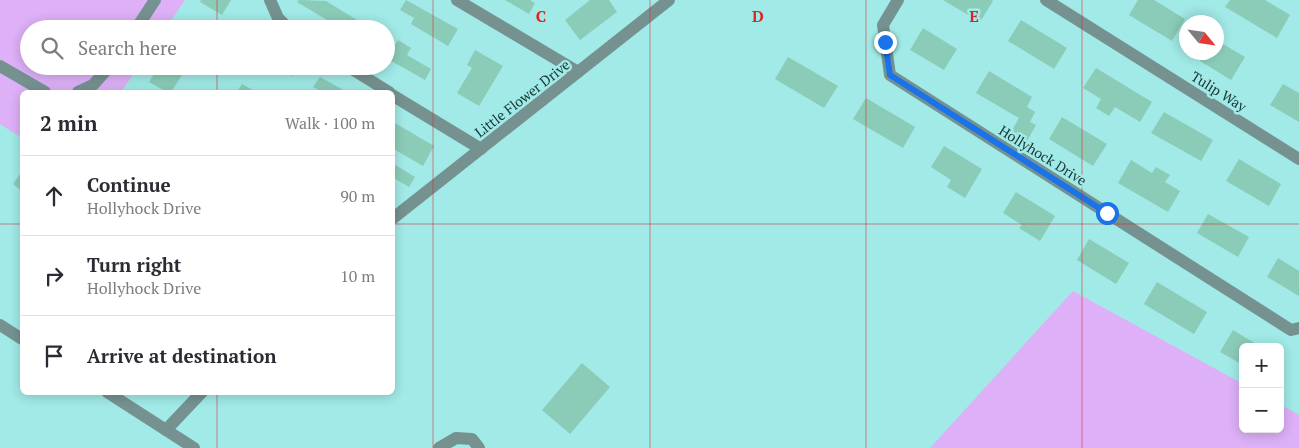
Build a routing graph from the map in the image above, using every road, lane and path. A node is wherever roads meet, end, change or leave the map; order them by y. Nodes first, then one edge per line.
1 (155, 0) edge
2 (270, 0) edge
3 (457, 0) edge
4 (669, 0) edge
5 (898, 0) edge
6 (1046, 0) edge
7 (142, 20) edge
8 (280, 20) edge
9 (0, 66) edge
10 (578, 72) junction
11 (102, 75) edge
12 (362, 75) edge
13 (42, 90) edge
14 (82, 90) edge
15 (386, 90) edge
16 (395, 96) edge
17 (481, 149) junction
18 (1299, 159) edge
19 (395, 217) edge
20 (0, 324) edge
21 (1299, 328) edge
22 (20, 338) edge
23 (112, 395) edge
24 (199, 395) edge
25 (166, 430) junction
26 (194, 448) edge
27 (439, 448) edge
28 (479, 448) edge

1 - 7 street
2 - 8 street
3 - 10 street
4 - 10 street, Little Flower Drive
5 - 21 street, Hollyhock Drive
6 - 18 street, Tulip Way
9 - 13 street
10 - 17 street, Little Flower Drive
11 - 14 street
12 - 15 street
16 - 17 street
17 - 19 street, Little Flower Drive
20 - 22 street
23 - 25 street
24 - 25 street
25 - 26 street
27 - 28 street

